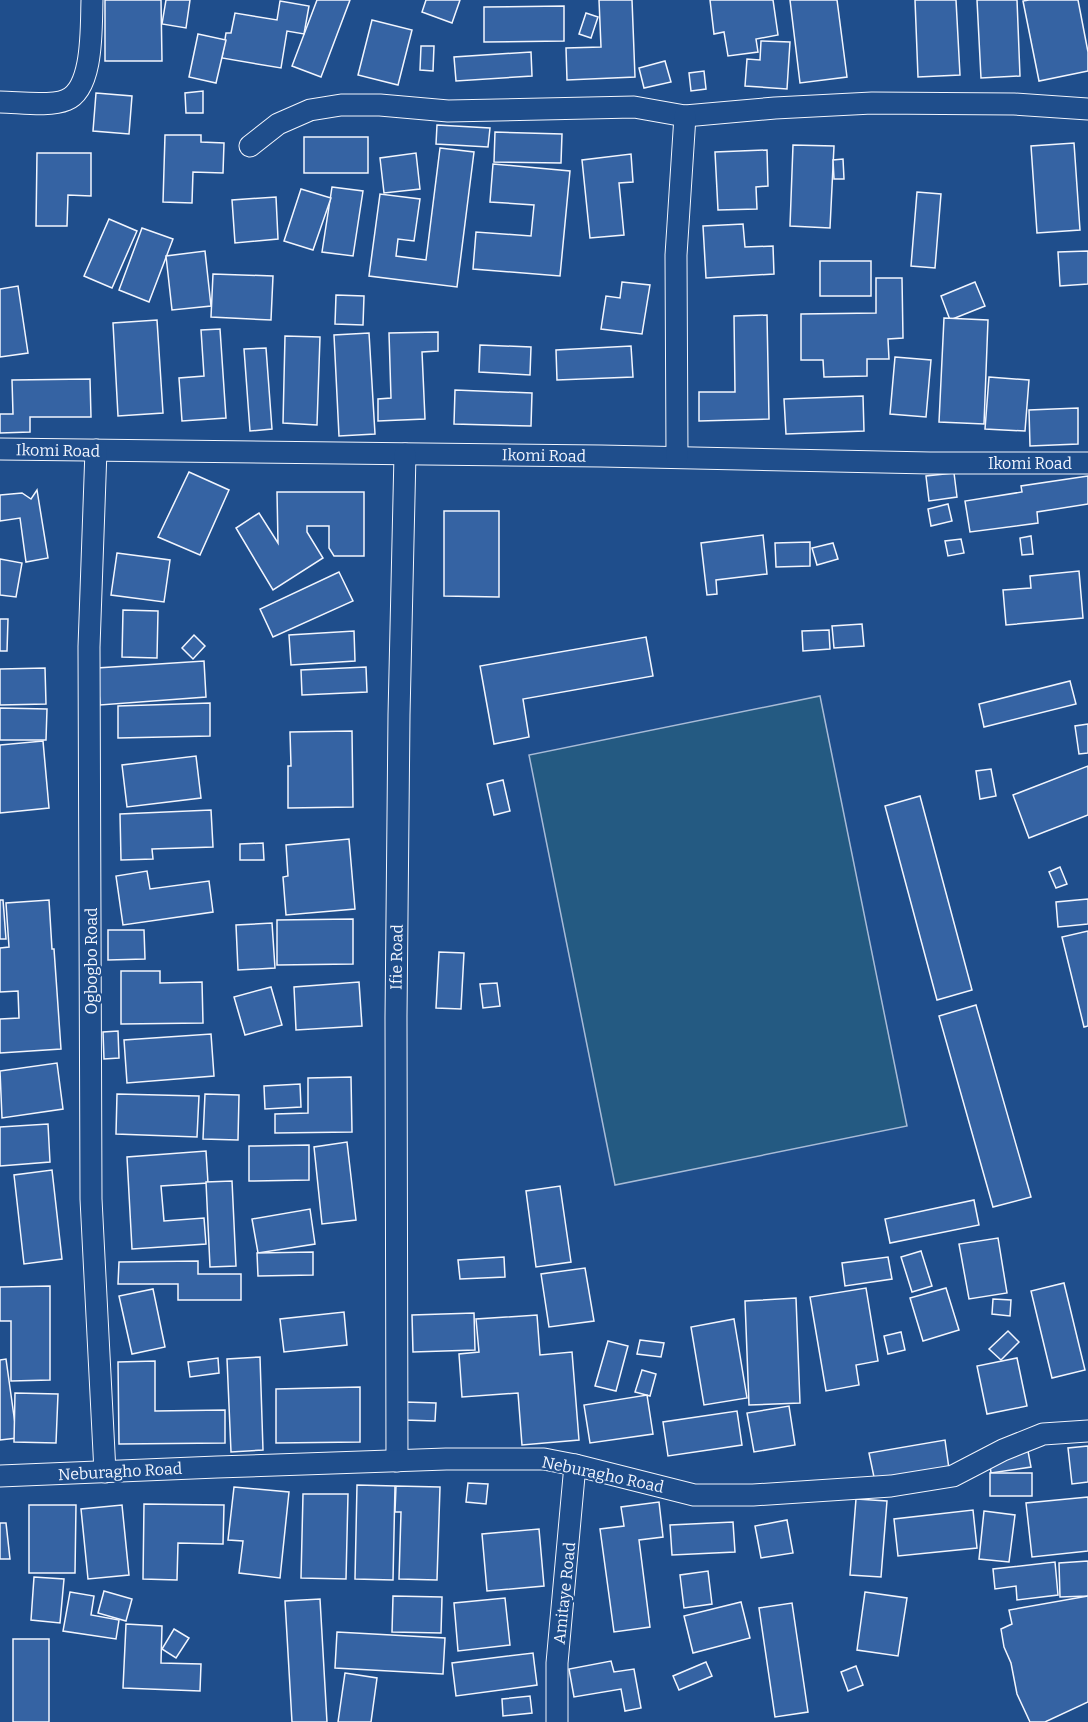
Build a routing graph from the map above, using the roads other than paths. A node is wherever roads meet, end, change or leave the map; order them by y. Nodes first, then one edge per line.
1 (92, 0) edge
2 (0, 102) edge
3 (1088, 109) edge
4 (686, 116) junction
5 (250, 146) dead end
6 (0, 449) edge
7 (96, 450) junction
8 (405, 454) junction
9 (677, 457) junction
10 (1088, 463) edge
11 (1088, 1431) edge
12 (397, 1461) junction
13 (575, 1465) junction
14 (105, 1472) junction
15 (0, 1476) edge
16 (557, 1722) edge

1 - 2 street
3 - 4 street
4 - 5 street
4 - 9 street
6 - 7 street, Ikomi Road
7 - 8 street, Ikomi Road
7 - 14 street, Ogbogbo Road
8 - 9 street, Ikomi Road
8 - 12 street, Ifie Road
9 - 10 street, Ikomi Road
11 - 13 street, Neburagho Road
12 - 13 street, Neburagho Road
12 - 14 street, Neburagho Road
13 - 16 street, Amitaye Road
14 - 15 street, Neburagho Road

